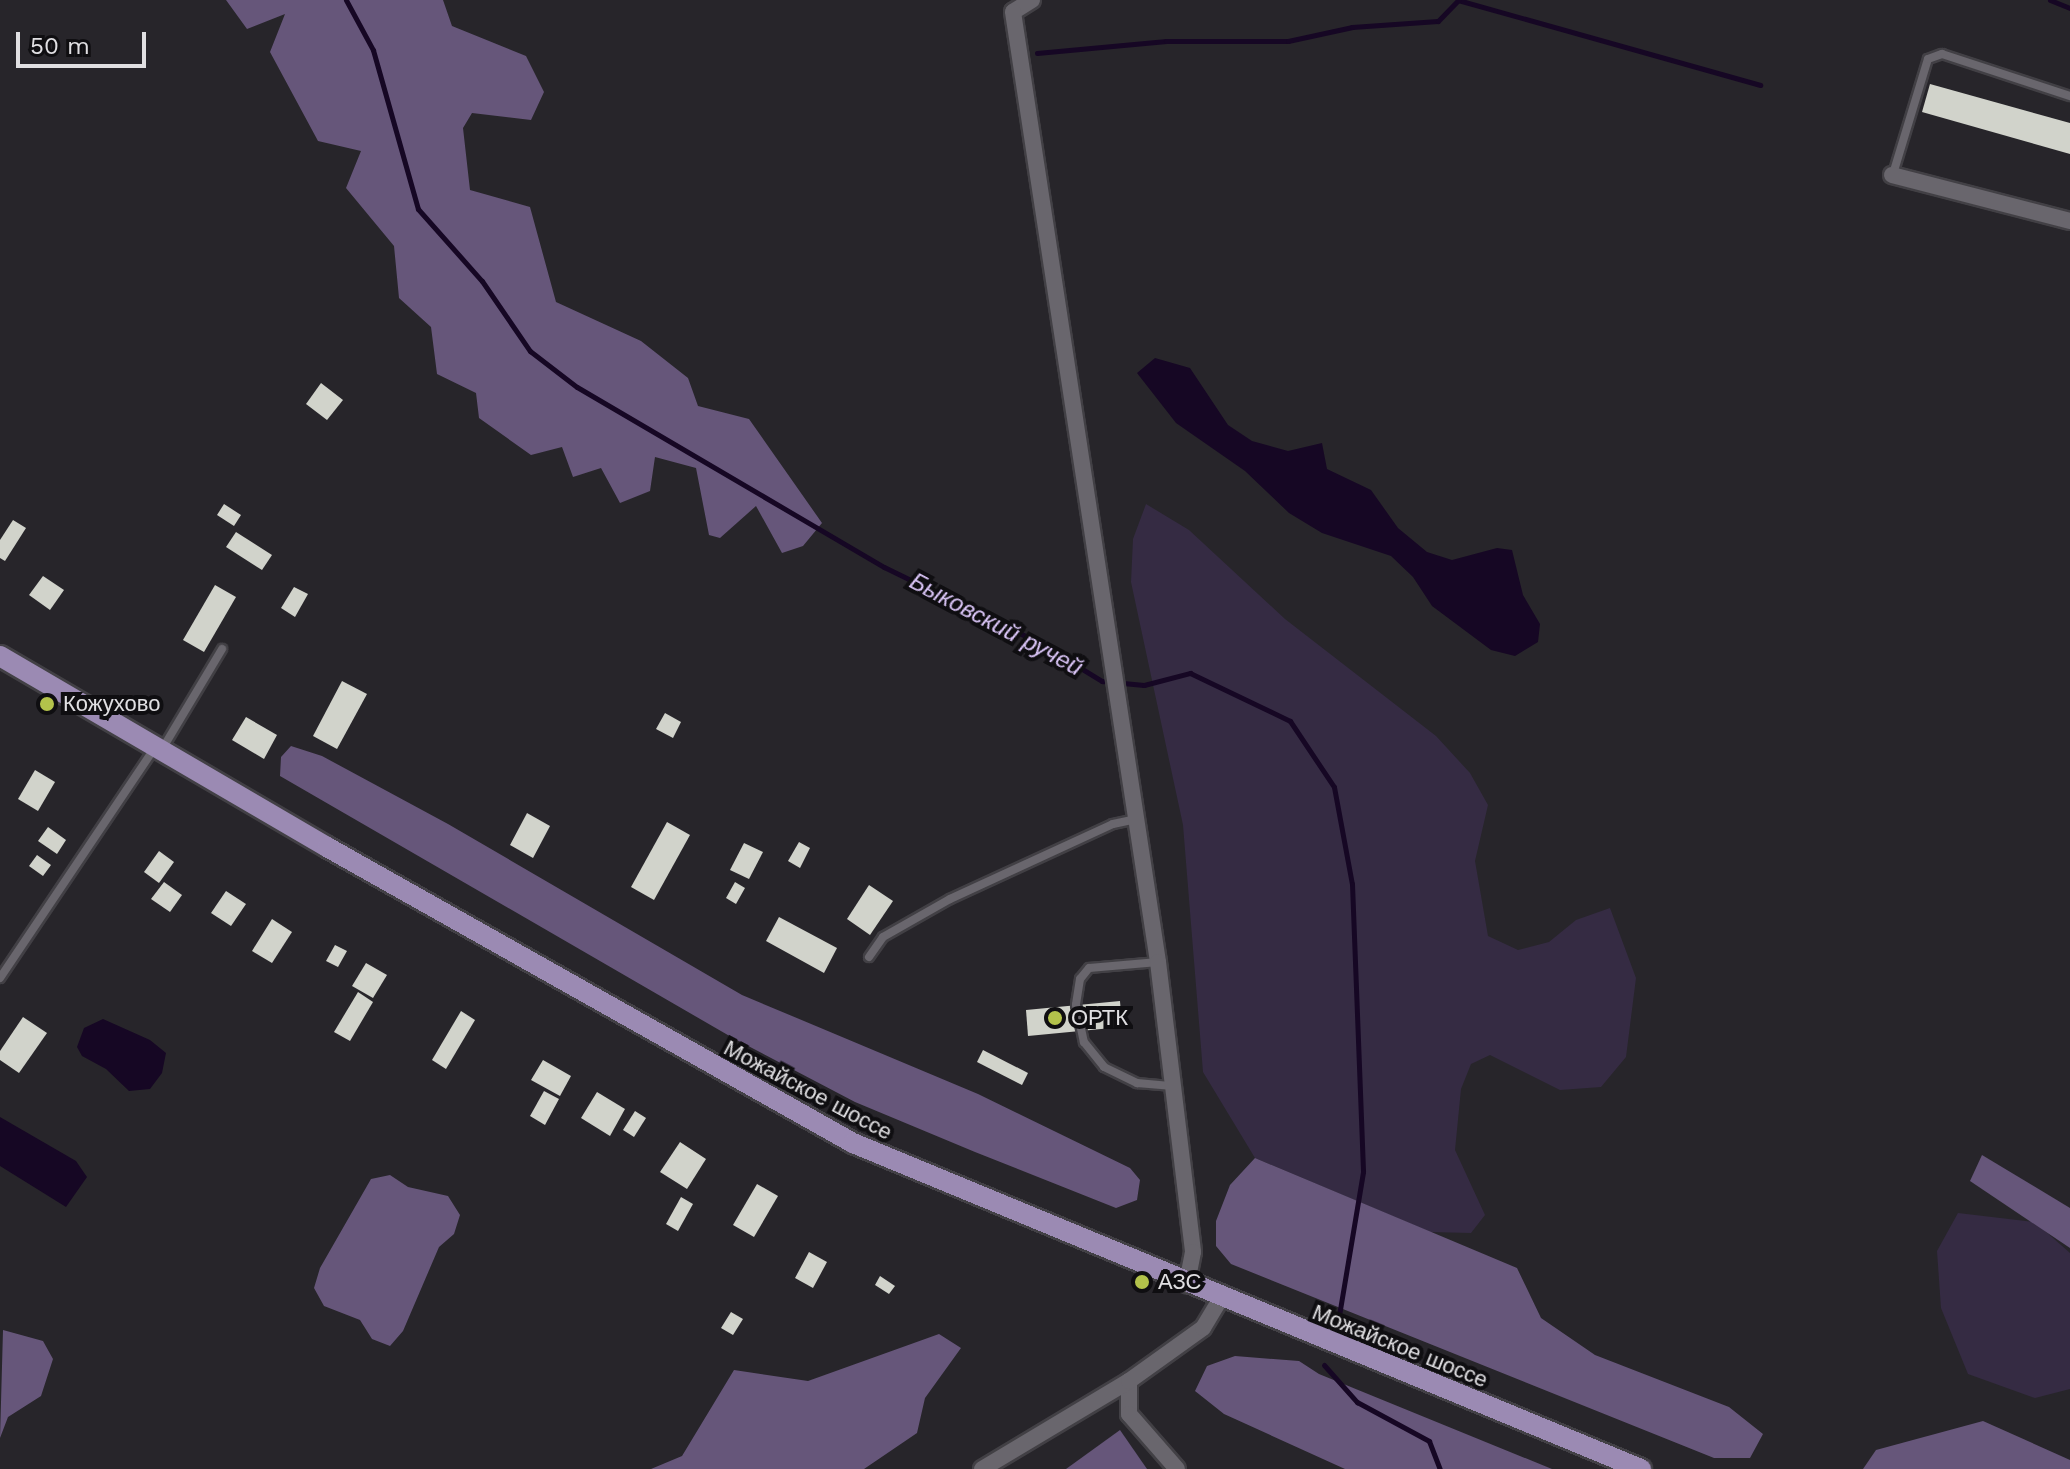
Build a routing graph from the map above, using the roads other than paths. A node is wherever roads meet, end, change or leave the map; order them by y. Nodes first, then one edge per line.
1 (1032, 0) edge
2 (2070, 96) edge
3 (1892, 175) joint
4 (2070, 221) edge
5 (222, 649) dead end
6 (0, 656) edge
7 (158, 750) junction
8 (1137, 819) junction
9 (869, 957) dead end
10 (1158, 962) junction
11 (0, 978) edge
12 (1173, 1086) junction
13 (1187, 1284) junction
14 (1221, 1298) junction
15 (1129, 1381) junction
16 (982, 1469) edge
17 (1177, 1469) edge
18 (1641, 1469) edge

1 - 8 street
2 - 3 lane
3 - 4 street
5 - 7 lane
6 - 7 main road, Можайское шоссе
7 - 11 lane
7 - 13 main road, Можайское шоссе
8 - 9 lane
8 - 10 street
10 - 12 street
10 - 12 lane
12 - 13 street
13 - 14 main road, Можайское шоссе
14 - 15 street
14 - 18 main road, Можайское шоссе
15 - 16 street
15 - 17 street

